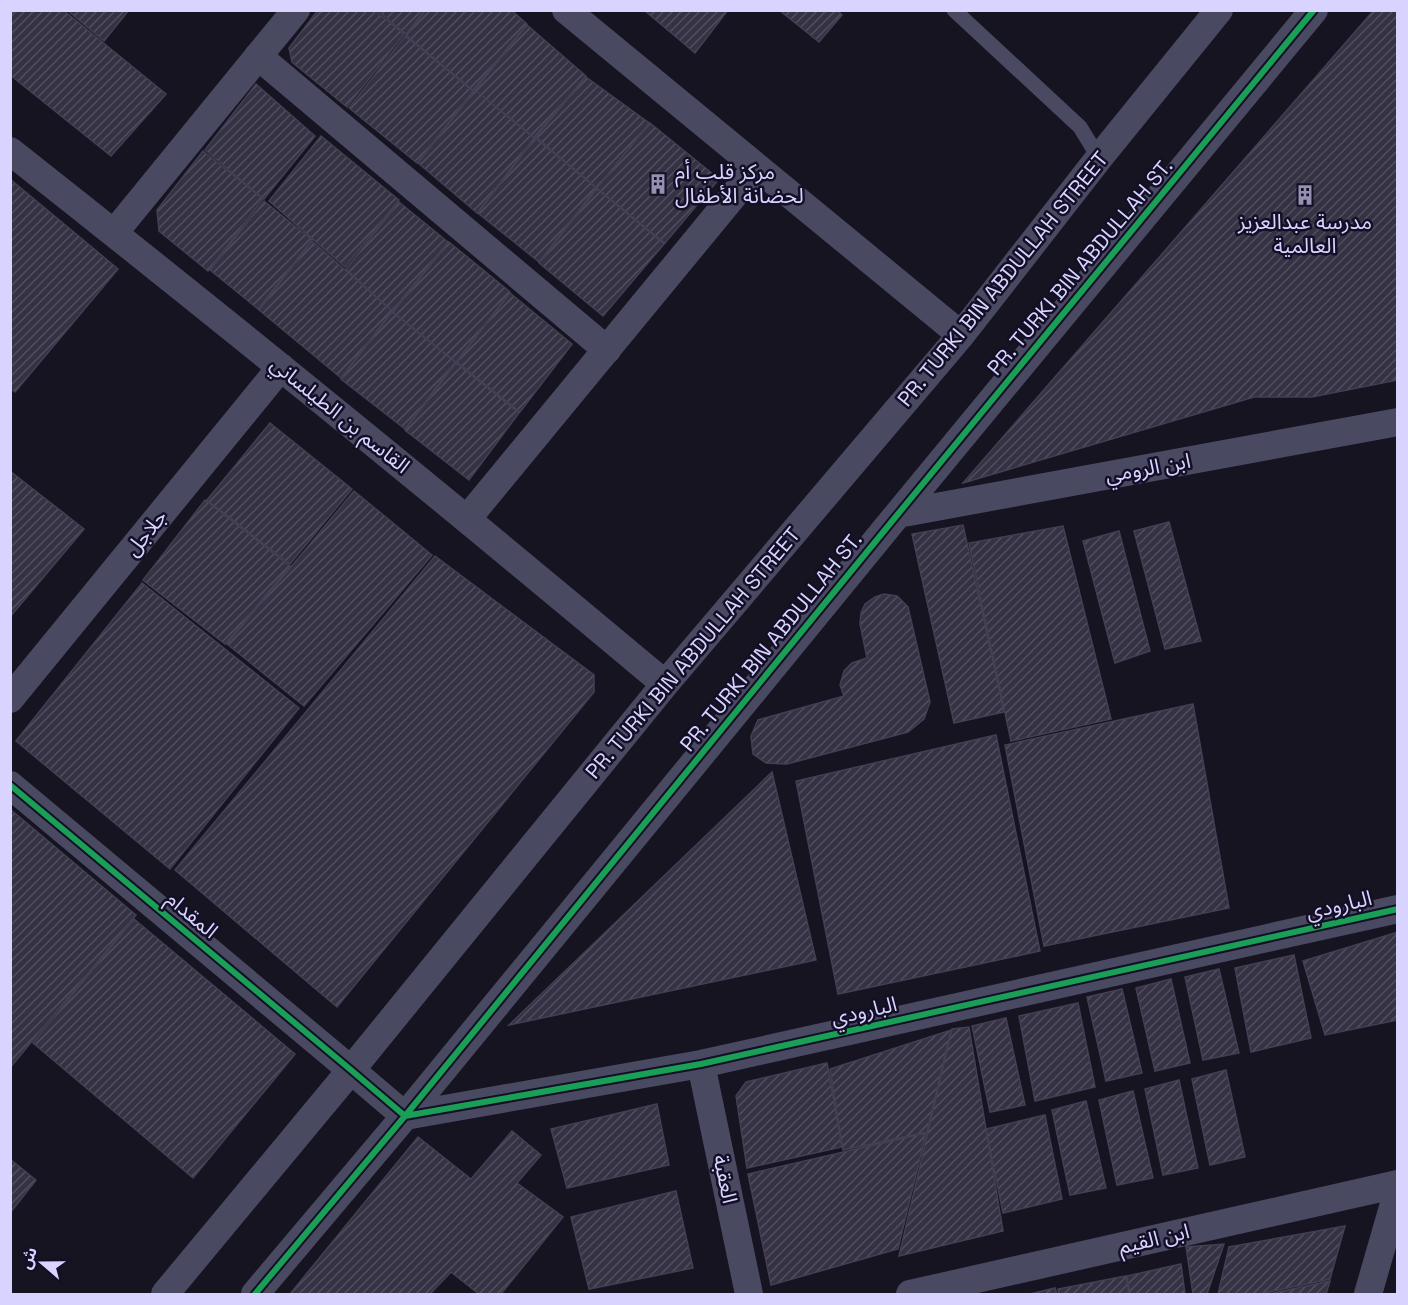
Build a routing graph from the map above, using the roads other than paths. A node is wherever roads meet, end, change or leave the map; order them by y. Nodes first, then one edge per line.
1 (296, 10) edge
2 (566, 10) edge
3 (954, 10) edge
4 (1219, 10) edge
5 (1314, 10) edge
6 (258, 56) junction
7 (10, 151) edge
8 (1099, 158) junction
9 (758, 167) junction
10 (114, 233) junction
11 (961, 335) junction
12 (607, 350) junction
13 (281, 367) junction
14 (1398, 422) edge
15 (898, 514) junction
16 (467, 519) junction
17 (665, 684) junction
18 (10, 699) edge
19 (10, 785) edge
20 (1398, 909) edge
21 (701, 1064) junction
22 (351, 1070) junction
23 (405, 1116) junction
24 (1398, 1184) edge
25 (1398, 1190) edge
26 (165, 1294) edge
27 (255, 1294) edge
28 (749, 1294) edge
29 (910, 1294) edge
30 (1368, 1294) edge

1 - 6 street
2 - 9 street
3 - 8 lane
4 - 8 street, PR. TURKI BIN ABDULLAH STREET
5 - 15 street, PR. TURKI BIN ABDULLAH ST.
6 - 10 street
6 - 12 street
7 - 10 street, القاسم بن الطيلساني
8 - 11 street, PR. TURKI BIN ABDULLAH STREET
9 - 11 street
9 - 12 street
10 - 13 street, القاسم بن الطيلساني
11 - 17 street, PR. TURKI BIN ABDULLAH STREET
12 - 16 street
13 - 16 street, القاسم بن الطيلساني
13 - 18 street, جلاجل
14 - 15 street, ابن الرومي
15 - 23 street, PR. TURKI BIN ABDULLAH ST.
16 - 17 street, القاسم بن الطيلساني
17 - 22 street, PR. TURKI BIN ABDULLAH STREET
19 - 22 street, المقدام
20 - 21 street, البارودي
21 - 23 street, البارودي
21 - 28 street, العقبة
22 - 23 street
22 - 26 street, PR. TURKI BIN ABDULLAH STREET
23 - 27 street, PR. TURKI BIN ABDULLAH ST.
24 - 29 street, ابن القيم
25 - 30 street

